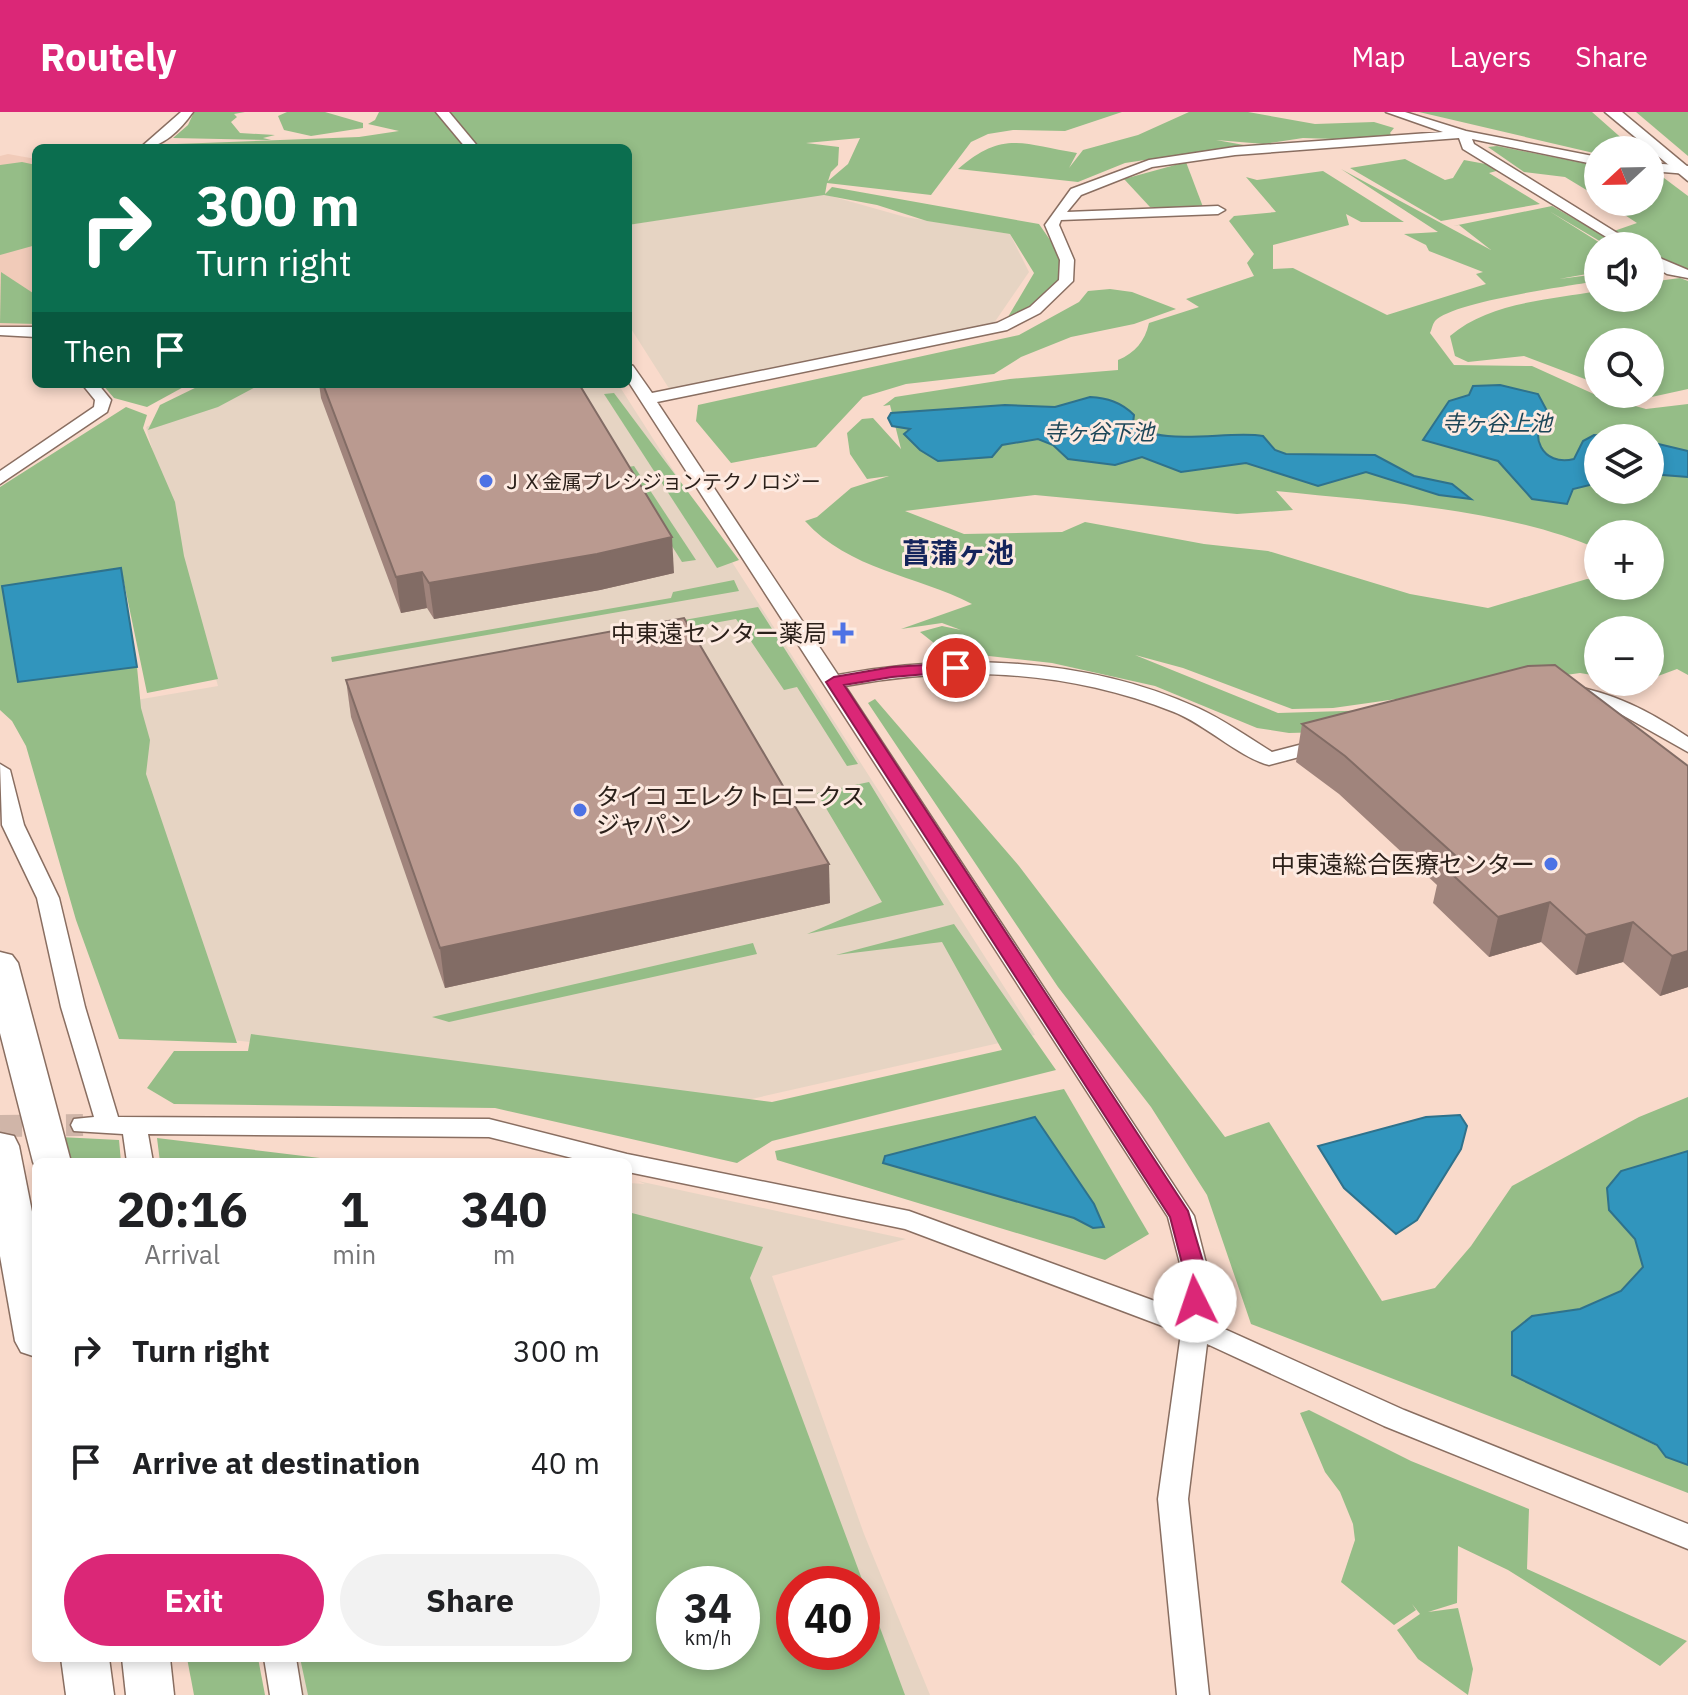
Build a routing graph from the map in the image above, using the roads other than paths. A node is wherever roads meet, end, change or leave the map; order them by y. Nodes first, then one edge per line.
1 (187, 112) edge
2 (442, 112) edge
3 (1392, 112) edge
4 (1613, 112) edge
5 (1464, 134) junction
6 (151, 144) edge
7 (470, 144) edge
8 (1584, 158) edge
9 (1664, 169) edge
10 (1686, 172) edge
11 (1095, 183) junction
12 (1218, 210) dead end
13 (1141, 211) junction
14 (1056, 216) junction
15 (1608, 232) edge
16 (1664, 266) edge
17 (1688, 274) edge
18 (0, 331) edge
19 (32, 332) edge
20 (632, 375) edge
21 (93, 388) edge
22 (648, 399) junction
23 (0, 479) edge
24 (834, 682) junction
25 (1545, 691) edge
26 (1342, 740) edge
27 (1688, 746) edge
28 (0, 770) edge
29 (0, 963) edge
30 (83, 1125) tunnel mouth
31 (109, 1127) junction
32 (135, 1128) junction
33 (0, 1146) edge
34 (51, 1158) edge
35 (139, 1158) edge
36 (606, 1158) edge
37 (632, 1164) edge
38 (32, 1319) edge
39 (1195, 1327) junction
40 (1688, 1537) edge
41 (86, 1662) edge
42 (146, 1662) edge
43 (281, 1662) edge
44 (90, 1695) edge
45 (150, 1695) edge
46 (286, 1695) edge
47 (1193, 1695) edge

1 - 6 street
2 - 7 street
3 - 5 street
4 - 10 main road
5 - 8 street
5 - 11 street
5 - 15 street
9 - 10 street
11 - 13 street
11 - 14 street
12 - 13 street
13 - 14 street
14 - 22 street
16 - 17 street
18 - 19 street
20 - 22 street
21 - 23 street
22 - 24 street
24 - 26 street
24 - 39 street
25 - 27 street
28 - 31 street
29 - 34 highway
30 - 31 street
31 - 32 street
32 - 35 street
32 - 36 street
33 - 38 highway
37 - 39 street
39 - 40 street
39 - 47 street
41 - 44 highway
42 - 45 highway
43 - 46 street

